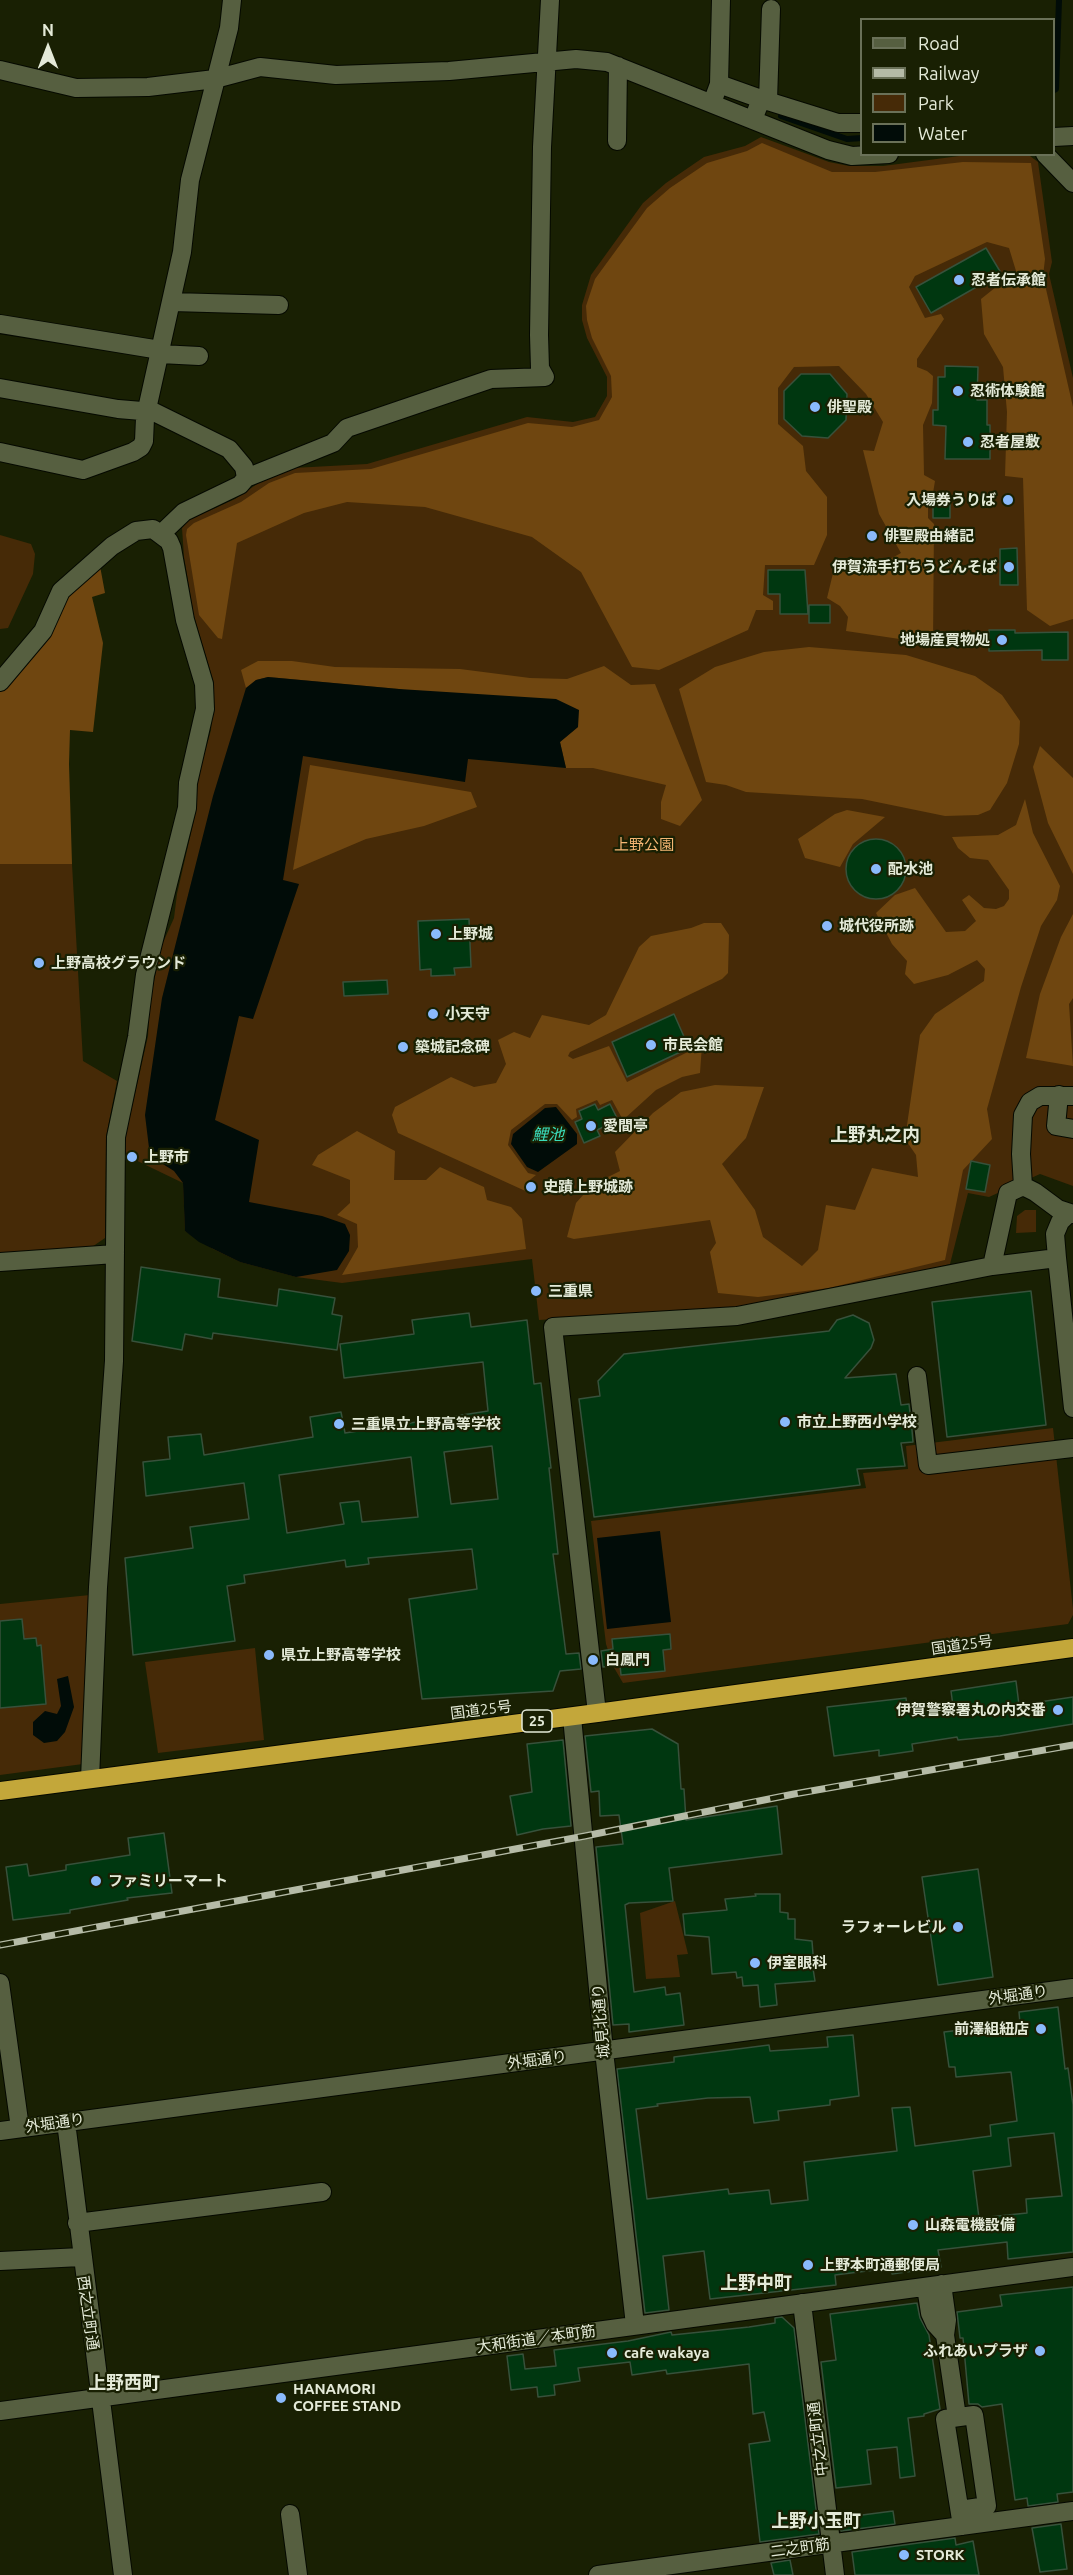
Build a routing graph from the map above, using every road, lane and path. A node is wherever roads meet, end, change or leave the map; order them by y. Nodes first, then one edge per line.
1 (232, 0) edge
2 (550, 0) edge
3 (721, 0) edge
4 (771, 9) dead end
5 (547, 61) junction
6 (618, 66) junction
7 (0, 70) edge
8 (214, 79) junction
9 (719, 84) junction
10 (765, 100) junction
11 (712, 103) junction
12 (753, 120) junction
13 (860, 123) edge
14 (1073, 136) edge
15 (1055, 137) edge
16 (617, 141) dead end
17 (860, 156) edge
18 (1047, 156) edge
19 (1073, 183) edge
20 (172, 302) junction
21 (279, 304) dead end
22 (0, 324) edge
23 (160, 352) junction
24 (199, 356) dead end
25 (0, 388) edge
26 (147, 412) junction
27 (0, 452) edge
28 (246, 478) junction
29 (161, 534) junction
30 (0, 682) edge
31 (1066, 1096) edge
32 (1073, 1129) edge
33 (1023, 1186) junction
34 (1071, 1214) edge
35 (115, 1254) junction
36 (1057, 1258) junction
37 (0, 1262) edge
38 (992, 1266) junction
39 (1069, 1322) edge
40 (917, 1376) dead end
41 (1073, 1408) edge
42 (1073, 1448) edge
43 (1073, 1648) edge
44 (597, 1713) junction
45 (572, 1717) junction
46 (90, 1779) junction
47 (0, 1791) edge
48 (0, 1983) edge
49 (1073, 1988) edge
50 (604, 2051) junction
51 (66, 2122) junction
52 (20, 2128) junction
53 (0, 2131) edge
54 (322, 2192) dead end
55 (77, 2223) junction
56 (81, 2257) junction
57 (0, 2261) edge
58 (1073, 2267) edge
59 (934, 2286) junction
60 (802, 2303) junction
61 (635, 2325) junction
62 (100, 2398) junction
63 (0, 2411) edge
64 (957, 2417) junction
65 (1073, 2511) edge
66 (290, 2514) dead end
67 (961, 2518) junction
68 (831, 2544) junction
69 (123, 2575) edge
70 (298, 2575) edge
71 (598, 2575) edge
72 (835, 2575) edge

1 - 8 street
2 - 5 street
3 - 9 street
4 - 10 street
5 - 6 street
5 - 8 street
5 - 28 street
6 - 11 street
6 - 16 street
7 - 8 street
8 - 20 street
9 - 10 street
9 - 11 street
10 - 12 street
10 - 13 street
11 - 12 street
12 - 17 street
14 - 15 street
18 - 19 street
20 - 21 street
20 - 23 street
22 - 23 street
23 - 24 street
23 - 26 street
25 - 26 street
26 - 27 street
26 - 28 street
28 - 29 street
29 - 30 street
29 - 35 street
31 - 32 street
31 - 33 street
33 - 34 street
33 - 38 street
34 - 36 street
35 - 37 street
35 - 46 street
36 - 38 street
36 - 39 street
38 - 44 street
39 - 41 street
40 - 42 street
43 - 44 highway, 国道25号 / 25
44 - 45 highway, 国道25号 / 25
45 - 46 highway, 国道25号 / 25
45 - 50 street, 城見北通り
46 - 47 highway, 国道25号 / 25
48 - 52 street
49 - 50 street, 外堀通り
50 - 51 street, 外堀通り
50 - 61 street, 城見北通り
51 - 52 street, 外堀通り
51 - 55 street, 西之立町通
52 - 53 street, 外堀通り
54 - 55 street
55 - 56 street, 西之立町通
56 - 57 street
56 - 62 street, 西之立町通
58 - 59 street, 大和街道／本町筋
59 - 60 street, 大和街道／本町筋
59 - 64 street
60 - 61 street, 大和街道／本町筋
60 - 68 street, 中之立町通
61 - 62 street, 大和街道／本町筋
62 - 63 street, 大和街道／本町筋
62 - 69 street, 西之立町通
64 - 67 street
64 - 67 street
65 - 67 street, 二之町筋
66 - 70 street
67 - 68 street, 二之町筋
68 - 71 street, 二之町筋
68 - 72 street, 中之立町通

